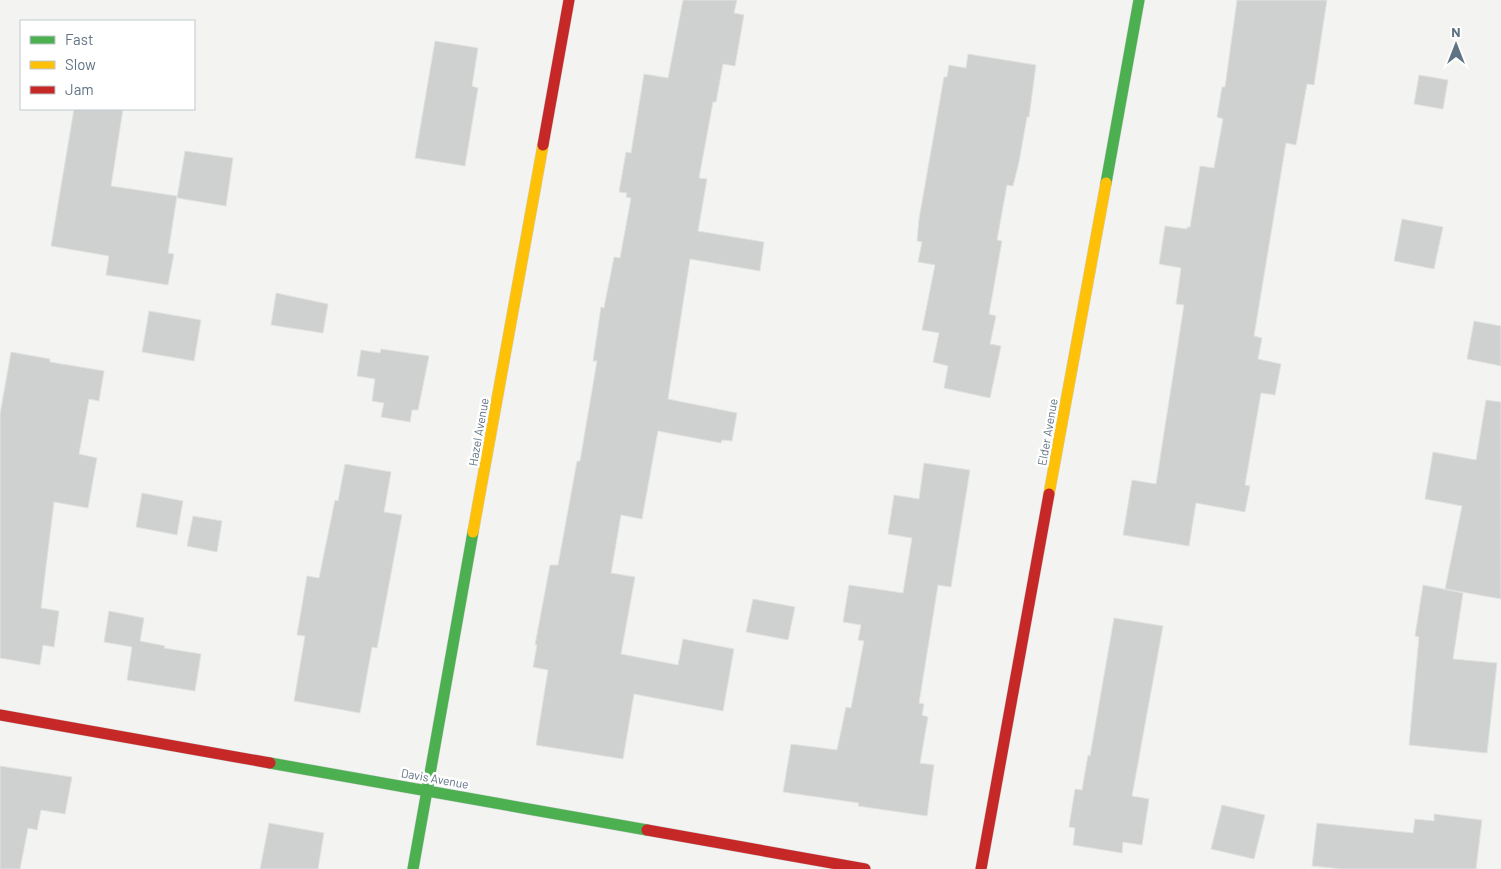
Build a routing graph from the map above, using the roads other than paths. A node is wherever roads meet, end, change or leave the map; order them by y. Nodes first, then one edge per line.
1 (570, 0) edge
2 (1139, 0) edge
3 (0, 715) edge
4 (428, 791) junction
5 (413, 869) edge
6 (865, 869) edge
7 (981, 869) edge

1 - 4 street, Hazel Avenue
2 - 7 street, Elder Avenue
3 - 4 street, Davis Avenue
4 - 5 street, Hazel Avenue
4 - 6 street, Davis Avenue

